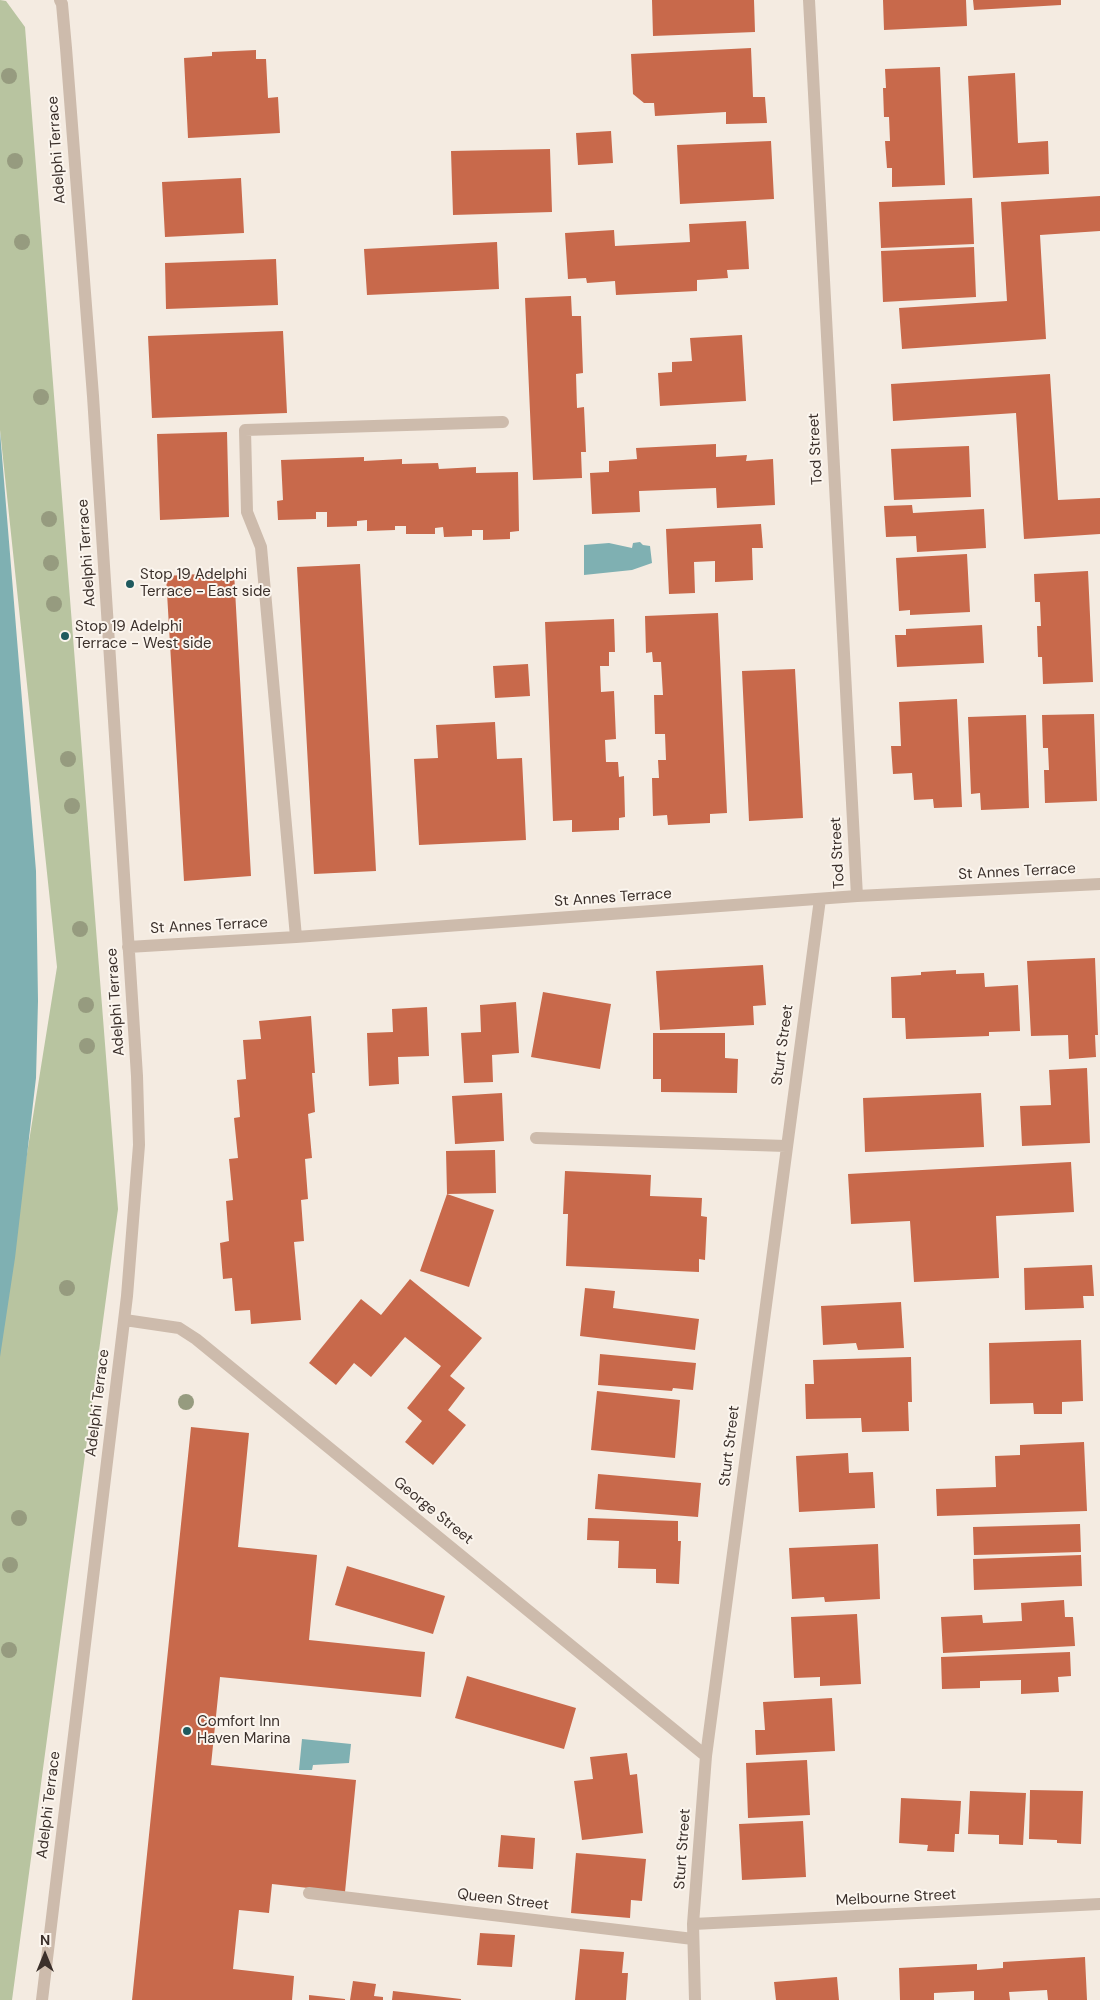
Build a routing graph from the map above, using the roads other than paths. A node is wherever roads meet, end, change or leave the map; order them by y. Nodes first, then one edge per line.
1 (60, 0) edge
2 (809, 0) edge
3 (504, 422) dead end
4 (1100, 884) edge
5 (857, 896) junction
6 (820, 899) junction
7 (296, 937) junction
8 (128, 947) junction
9 (536, 1138) dead end
10 (786, 1146) junction
11 (124, 1320) junction
12 (706, 1756) junction
13 (309, 1893) dead end
14 (1100, 1904) edge
15 (694, 1924) junction
16 (694, 1939) junction
17 (42, 2000) edge
18 (695, 2000) edge

1 - 8 street, Adelphi Terrace
2 - 5 street, Tod Street
3 - 7 street
4 - 5 street, St Annes Terrace
5 - 6 street, St Annes Terrace
6 - 7 street, St Annes Terrace
6 - 10 street, Sturt Street
7 - 8 street, St Annes Terrace
8 - 11 street, Adelphi Terrace
9 - 10 street
10 - 12 street, Sturt Street
11 - 12 street, George Street
11 - 17 street, Adelphi Terrace
12 - 15 street, Sturt Street
13 - 16 street, Queen Street
14 - 15 street, Melbourne Street
15 - 16 street, Sturt Street
16 - 18 street, Sturt Street

